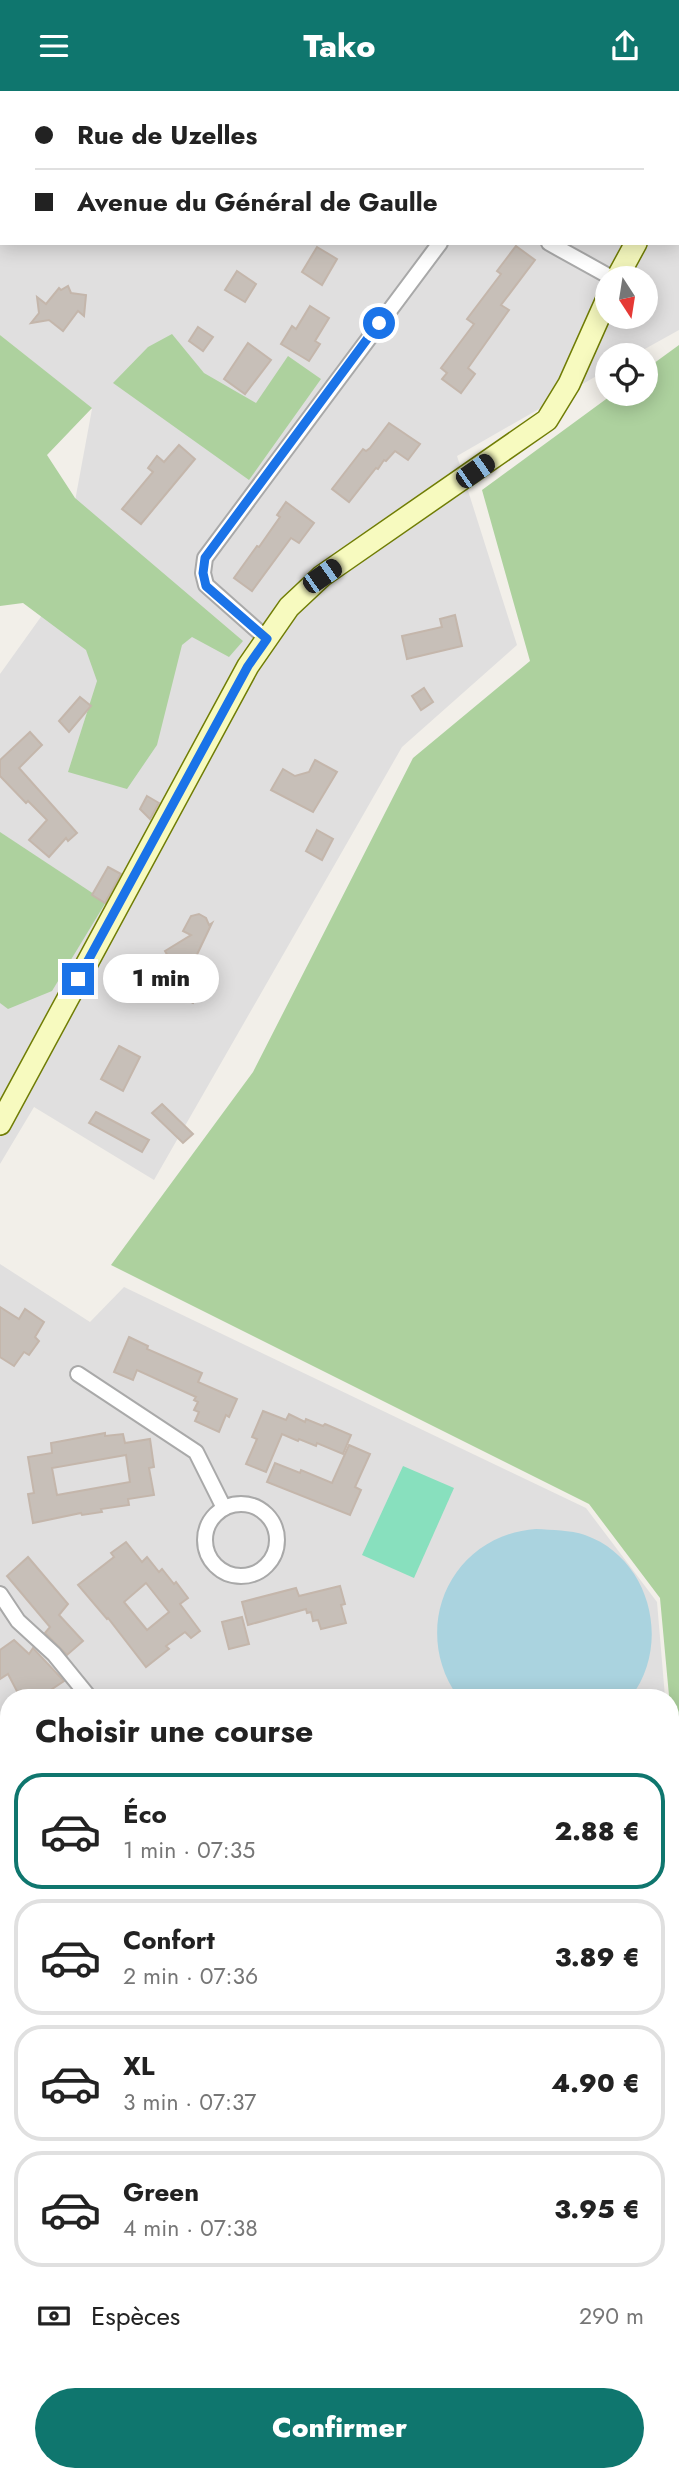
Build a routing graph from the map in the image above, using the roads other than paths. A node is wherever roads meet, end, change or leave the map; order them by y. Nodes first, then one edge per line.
1 (439, 245) edge
2 (553, 245) edge
3 (635, 245) edge
4 (622, 266) edge
5 (595, 268) edge
6 (595, 326) edge
7 (267, 639) junction
8 (0, 1124) edge
9 (78, 1374) dead end
10 (224, 1509) junction
11 (0, 1594) edge
12 (82, 1689) edge

1 - 7 street
2 - 5 street
3 - 4 street
6 - 7 street
7 - 8 street
9 - 10 street
10 - 10 street
11 - 12 street

